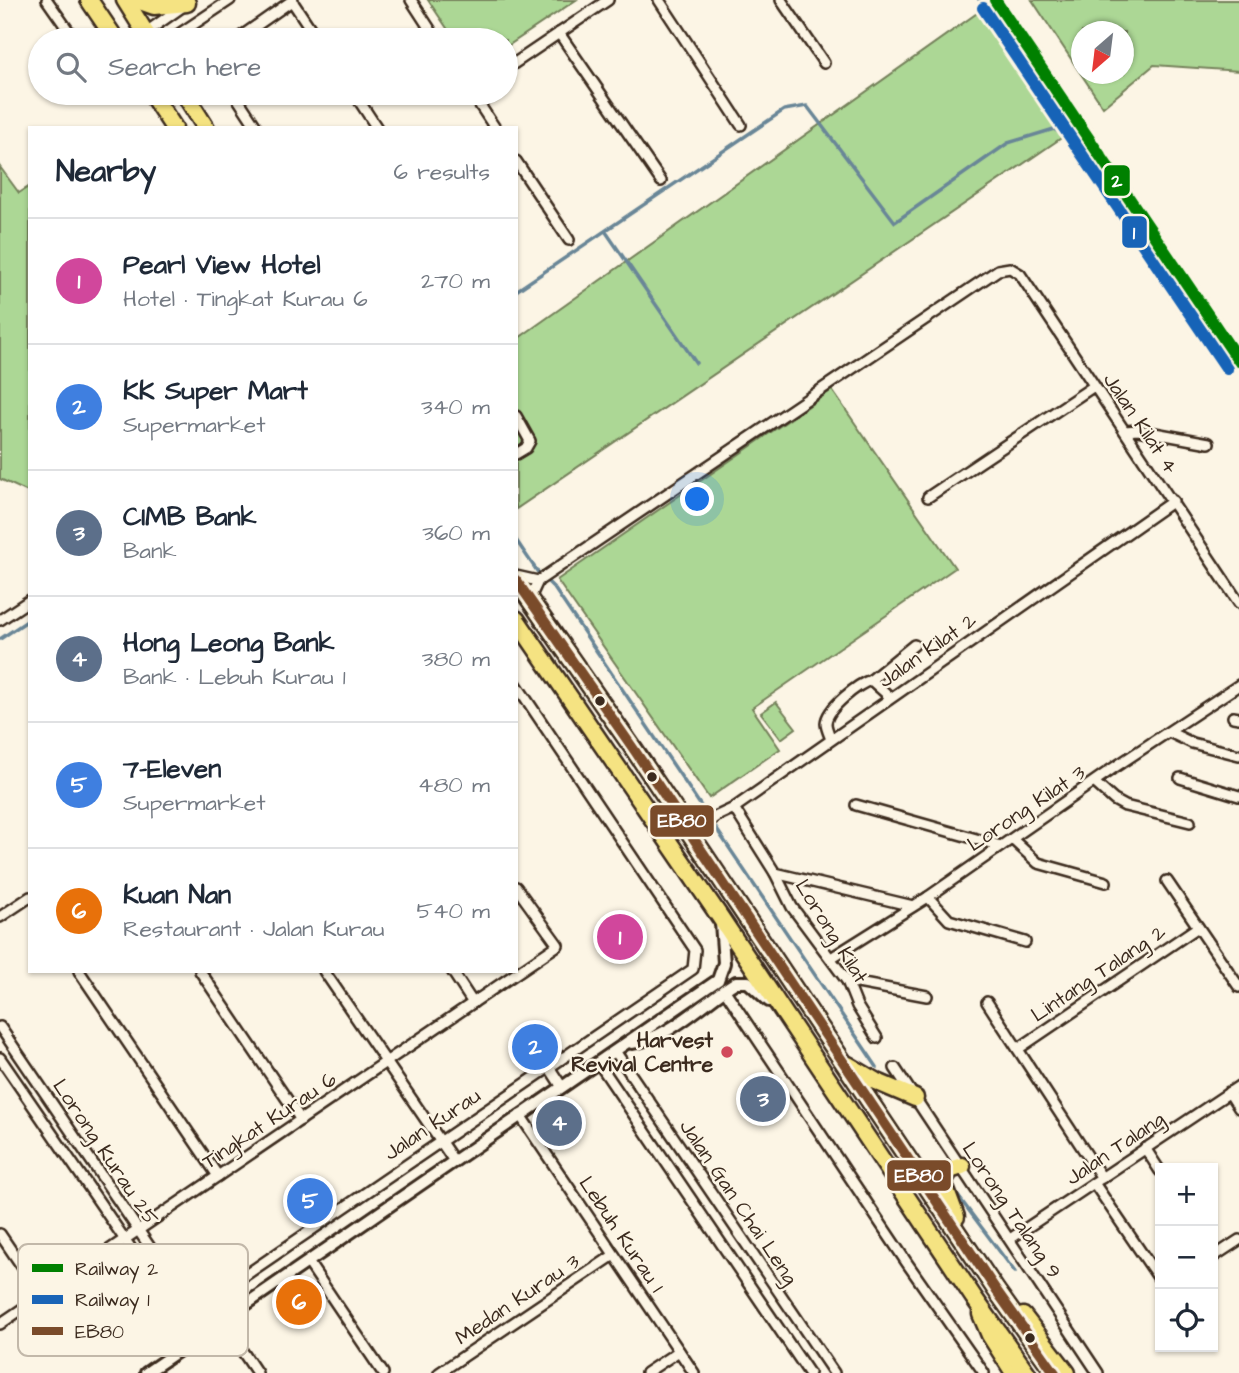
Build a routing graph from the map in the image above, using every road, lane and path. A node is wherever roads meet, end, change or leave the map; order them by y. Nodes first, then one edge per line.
1 (47, 0) edge
2 (89, 0) edge
3 (125, 0) edge
4 (137, 0) edge
5 (230, 0) edge
6 (293, 0) edge
7 (411, 0) edge
8 (608, 0) edge
9 (659, 0) edge
10 (781, 0) edge
11 (189, 2) edge
12 (67, 28) edge
13 (108, 28) edge
14 (138, 28) edge
15 (156, 28) edge
16 (188, 28) edge
17 (253, 28) edge
18 (310, 28) edge
19 (430, 28) edge
20 (559, 33) junction
21 (518, 61) edge
22 (824, 63) dead end
23 (158, 105) edge
24 (192, 105) edge
25 (242, 105) edge
26 (362, 105) edge
27 (480, 105) edge
28 (741, 125) dead end
29 (173, 126) edge
30 (205, 126) edge
31 (256, 126) edge
32 (376, 126) edge
33 (494, 126) edge
34 (518, 164) edge
35 (661, 181) dead end
36 (569, 240) dead end
37 (1094, 386) junction
38 (518, 420) edge
39 (1125, 431) junction
40 (1209, 443) dead end
41 (518, 453) edge
42 (928, 497) dead end
43 (1173, 501) junction
44 (518, 578) edge
45 (540, 580) junction
46 (518, 581) edge
47 (530, 598) junction
48 (28, 601) edge
49 (1239, 603) edge
50 (0, 620) edge
51 (518, 621) edge
52 (914, 645) dead end
53 (871, 680) junction
54 (1239, 685) edge
55 (518, 687) edge
56 (890, 697) junction
57 (1169, 732) junction
58 (831, 739) junction
59 (1239, 755) edge
60 (1180, 778) dead end
61 (1095, 783) junction
62 (1239, 796) edge
63 (856, 805) dead end
64 (734, 808) junction
65 (1190, 822) dead end
66 (697, 825) junction
67 (1012, 839) junction
68 (1001, 846) junction
69 (775, 873) junction
70 (1167, 881) dead end
71 (1106, 882) dead end
72 (518, 890) edge
73 (928, 897) junction
74 (28, 899) edge
75 (913, 906) junction
76 (720, 916) junction
77 (0, 917) edge
78 (1198, 927) junction
79 (1025, 942) dead end
80 (831, 958) junction
81 (518, 972) edge
82 (80, 973) edge
83 (201, 973) edge
84 (325, 973) edge
85 (453, 973) edge
86 (517, 973) edge
87 (847, 981) junction
88 (1239, 987) edge
89 (724, 989) junction
90 (927, 996) dead end
91 (987, 1002) dead end
92 (473, 1003) junction
93 (786, 1018) junction
94 (0, 1027) edge
95 (877, 1038) dead end
96 (628, 1043) junction
97 (1018, 1049) junction
98 (615, 1051) junction
99 (0, 1058) edge
100 (598, 1062) junction
101 (386, 1063) junction
102 (845, 1064) junction
103 (549, 1068) junction
104 (895, 1068) dead end
105 (1239, 1086) edge
106 (562, 1087) junction
107 (1229, 1092) junction
108 (915, 1098) junction
109 (1239, 1108) edge
110 (520, 1115) junction
111 (301, 1120) junction
112 (440, 1141) junction
113 (1145, 1148) junction
114 (454, 1161) junction
115 (1155, 1163) edge
116 (962, 1166) junction
117 (218, 1176) junction
118 (1098, 1180) junction
119 (138, 1230) junction
120 (0, 1234) edge
121 (1010, 1239) junction
122 (125, 1240) junction
123 (1239, 1240) edge
124 (119, 1244) edge
125 (128, 1244) edge
126 (148, 1244) edge
127 (967, 1245) junction
128 (1218, 1252) edge
129 (614, 1255) junction
130 (18, 1261) edge
131 (307, 1262) junction
132 (1155, 1272) edge
133 (248, 1273) edge
134 (996, 1290) junction
135 (974, 1298) junction
136 (248, 1303) edge
137 (18, 1312) edge
138 (0, 1324) edge
139 (679, 1350) junction
140 (171, 1356) edge
141 (246, 1356) edge
142 (146, 1373) edge
143 (257, 1373) edge
144 (383, 1373) edge
145 (439, 1373) edge
146 (646, 1373) edge
147 (694, 1373) edge
148 (808, 1373) edge
149 (834, 1373) edge
150 (984, 1373) edge
151 (1014, 1373) edge
152 (1027, 1373) edge
153 (1055, 1373) edge
154 (1067, 1373) edge
155 (1098, 1373) edge

1 - 12 street
2 - 13 highway
3 - 14 highway
4 - 11 highway
5 - 16 street
6 - 17 street
6 - 18 street
7 - 19 street
8 - 20 street
9 - 28 street
10 - 22 street
11 - 15 street
20 - 21 street
20 - 35 street
23 - 29 highway
24 - 30 highway
25 - 31 street
26 - 32 street
27 - 33 street
34 - 36 street
37 - 39 street, Jalan Kilat 4
37 - 42 street
37 - 45 street, Jalan Kilat 4
38 - 41 street
39 - 40 street
39 - 43 street, Jalan Kilat 4
43 - 49 street, Jalan Kilat 4
43 - 56 street, Jalan Kilat 2
44 - 45 street
45 - 47 street
46 - 47 highway
47 - 66 highway
48 - 50 street
51 - 76 highway
52 - 53 street
53 - 56 street
53 - 58 street
54 - 57 street, Lorong Kilat 3
55 - 103 street, Jalan Kurau
56 - 58 street, Jalan Kilat 2
57 - 59 street
57 - 61 street, Lorong Kilat 3
58 - 64 street, Jalan Kilat 2
60 - 62 street
61 - 65 street
61 - 67 street, Lorong Kilat 3
63 - 68 street
64 - 66 street, Jalan Kilat 2
64 - 69 street, Lorong Kilat
66 - 102 highway
67 - 68 street, Lorong Kilat 3
67 - 71 street
68 - 73 street, Lorong Kilat 3
69 - 75 street
69 - 80 street, Lorong Kilat
70 - 78 street
72 - 81 street, Tingkat Kurau 6
73 - 75 street, Lorong Kilat 3
73 - 79 street
74 - 77 street
75 - 80 street, Lorong Kilat 3
76 - 93 highway
76 - 96 street, Jalan Kurau
78 - 88 street
78 - 97 street, Lintang Talang 2
80 - 87 street, Lorong Kilat
82 - 117 street
83 - 111 street
84 - 101 street
85 - 92 street
86 - 92 street, Tingkat Kurau 6
87 - 90 street
87 - 95 street, Lorong Kilat
89 - 93 street
89 - 96 street, Jalan Kurau
89 - 150 street
91 - 97 street
92 - 101 street, Tingkat Kurau 6
93 - 135 highway
94 - 119 street, Lorong Kurau 25
96 - 98 street, Jalan Kurau
97 - 118 street
98 - 100 street, Jalan Kurau
98 - 149 street, Jalan Gan Chai Leng
99 - 122 street, Lorong Kurau 25
100 - 106 street, Jalan Kurau
100 - 148 street, Jalan Gan Chai Leng
101 - 111 street, Tingkat Kurau 6
101 - 112 street
102 - 108 highway
102 - 127 highway
103 - 106 street
103 - 112 street, Jalan Kurau
104 - 108 street, Lorong Talang 9
105 - 107 street, Jalan Talang
106 - 110 street, Jalan Kurau
107 - 109 street
107 - 113 street, Jalan Talang
108 - 116 street, Lorong Talang 9
110 - 114 street, Jalan Kurau
110 - 129 street, Lebuh Kurau 1
111 - 117 street, Tingkat Kurau 6
112 - 114 street
112 - 133 street, Jalan Kurau
113 - 115 street
113 - 118 street, Jalan Talang
114 - 131 street, Jalan Kurau
116 - 121 street, Lorong Talang 9
116 - 127 highway
117 - 119 street, Tingkat Kurau 6
118 - 121 street, Jalan Talang
118 - 132 street
119 - 122 street, Tingkat Kurau 6
119 - 126 street, Lorong Kurau 25
120 - 130 street
121 - 155 street, Lorong Talang 9
122 - 124 street, Tingkat Kurau 6
122 - 125 street, Lorong Kurau 25
123 - 128 street
127 - 134 highway
129 - 139 street, Lebuh Kurau 1
129 - 145 street, Medan Kurau 3
131 - 136 street, Jalan Kurau
131 - 144 street
134 - 153 highway
134 - 154 highway
135 - 151 highway
135 - 152 highway
137 - 138 street, Tingkat Kurau 6
139 - 146 street
139 - 147 street, Lebuh Kurau 1
140 - 142 street, Jalan Kurau
141 - 143 street

